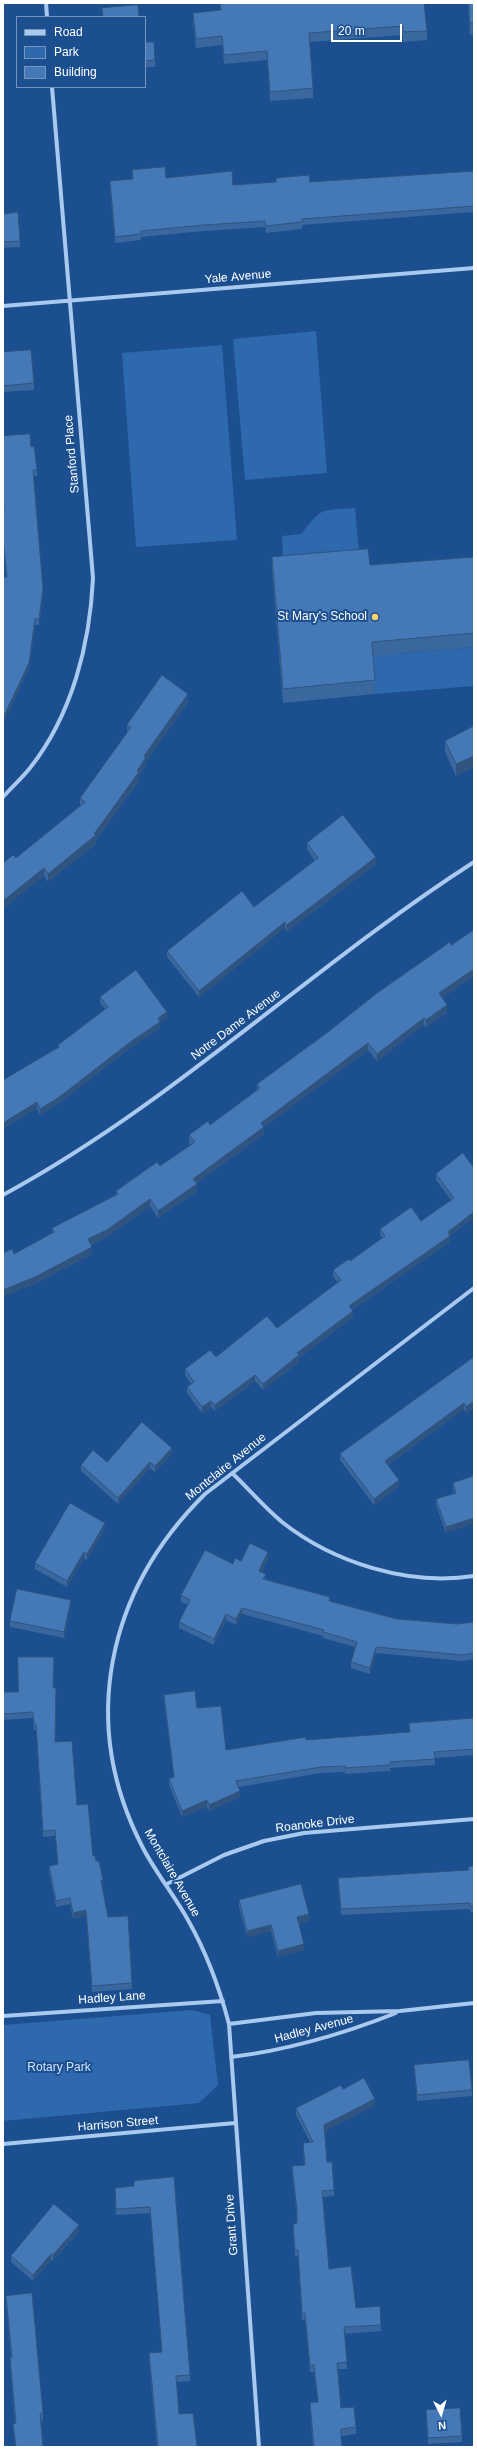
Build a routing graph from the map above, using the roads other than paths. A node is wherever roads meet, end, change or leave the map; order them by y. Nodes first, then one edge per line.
1 (46, 3) edge
2 (47, 16) edge
3 (52, 88) edge
4 (474, 268) edge
5 (68, 301) junction
6 (3, 306) edge
7 (3, 797) edge
8 (474, 862) edge
9 (3, 1195) edge
10 (474, 1288) edge
11 (232, 1473) junction
12 (474, 1576) edge
13 (474, 1819) edge
14 (167, 1884) junction
15 (223, 2001) junction
16 (474, 2003) edge
17 (400, 2011) junction
18 (3, 2016) edge
19 (229, 2024) junction
20 (231, 2056) junction
21 (235, 2123) junction
22 (3, 2144) edge
23 (259, 2447) edge

1 - 2 street
3 - 5 street, Stanford Place
4 - 5 street, Yale Avenue
5 - 6 street, Yale Avenue
5 - 7 street, Stanford Place
8 - 9 street, Notre Dame Avenue
10 - 11 street, Montclaire Avenue
11 - 12 street
11 - 14 street, Montclaire Avenue
13 - 14 street, Roanoke Drive
14 - 15 street, Montclaire Avenue
15 - 18 street, Hadley Lane
15 - 19 street, Grant Drive
16 - 17 street, Hadley Avenue
17 - 19 street, Hadley Avenue
17 - 20 street, Hadley Avenue
19 - 20 street, Grant Drive
20 - 21 street, Grant Drive
21 - 22 street, Harrison Street
21 - 23 street, Grant Drive

